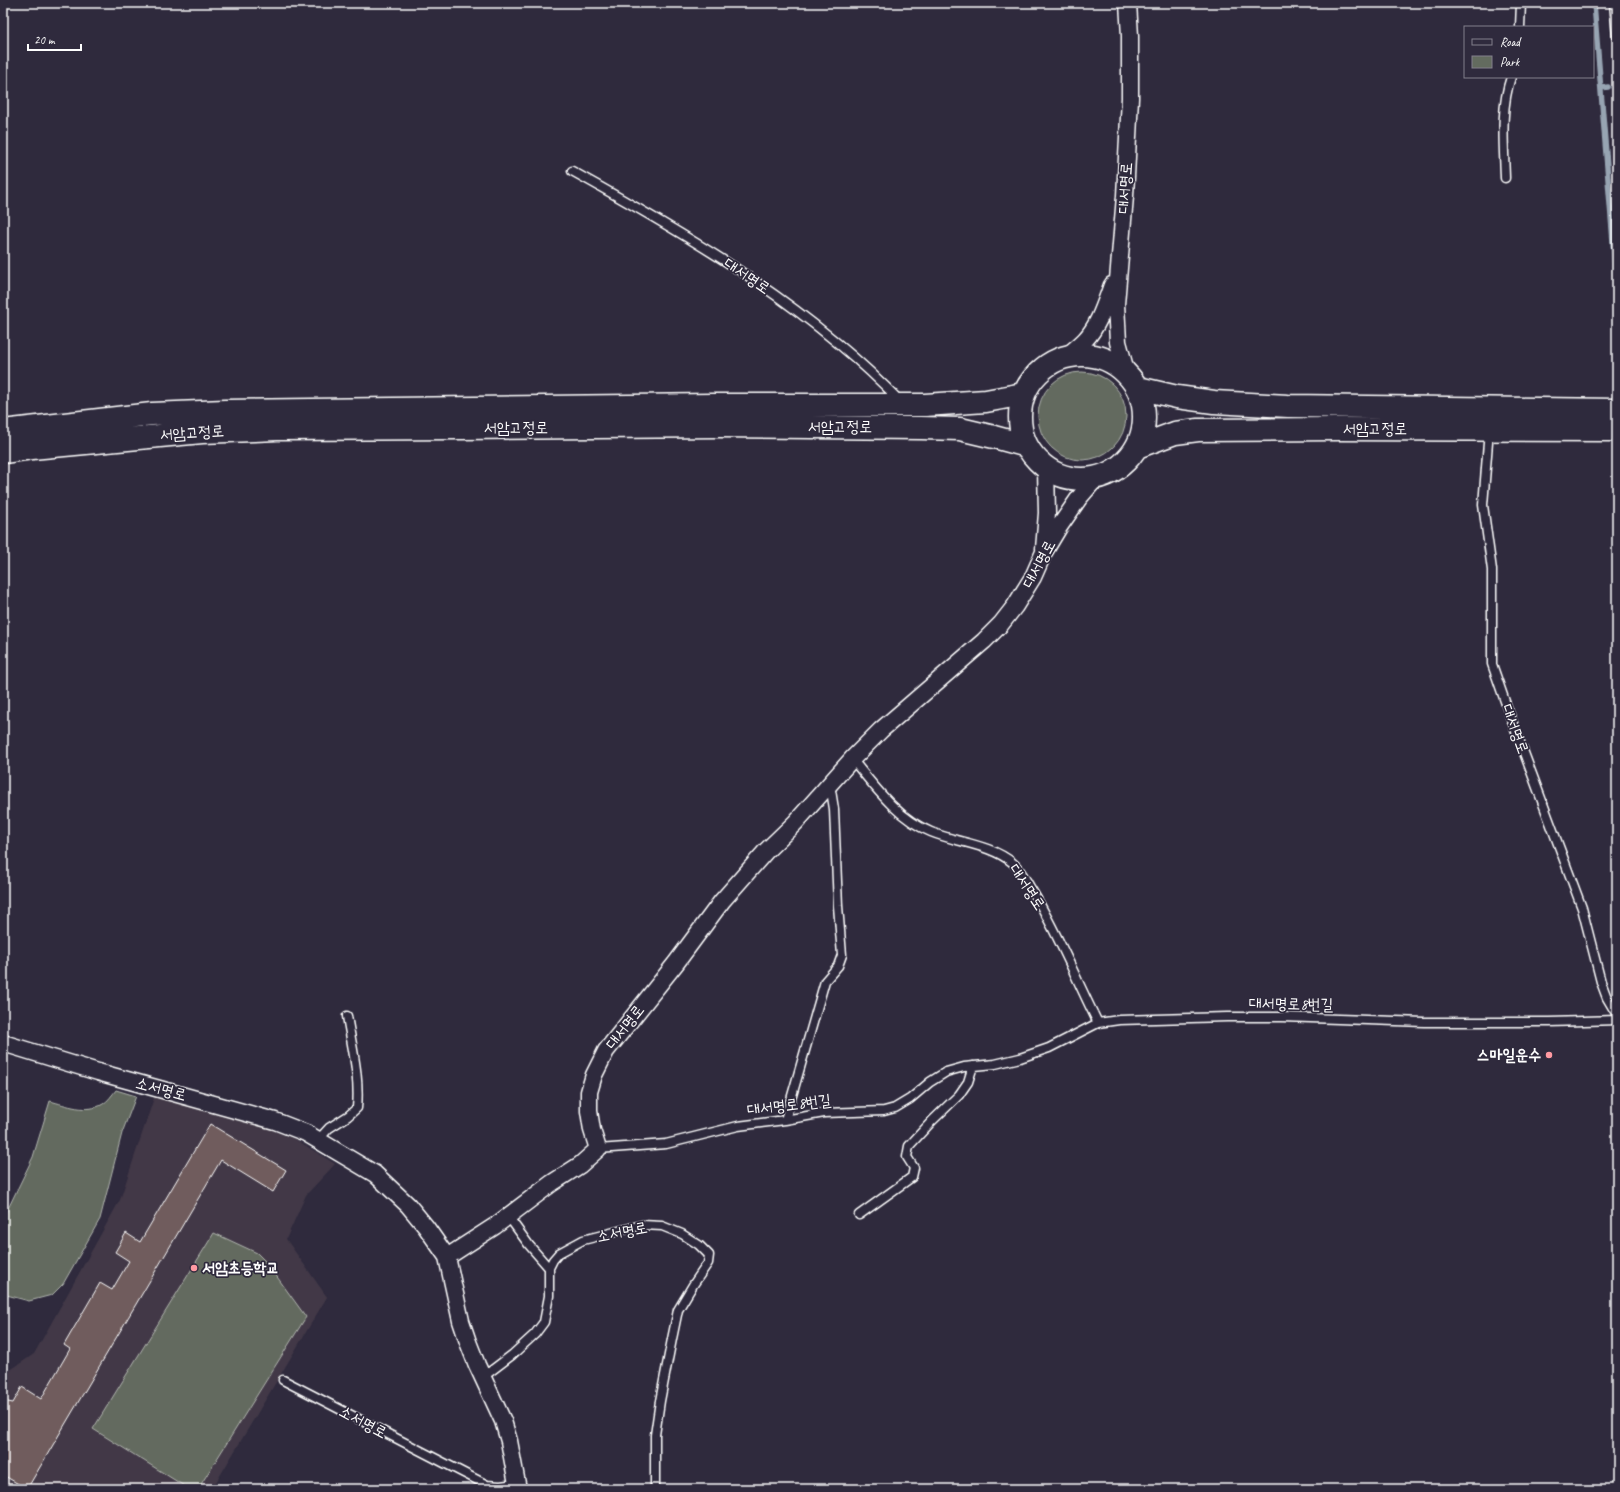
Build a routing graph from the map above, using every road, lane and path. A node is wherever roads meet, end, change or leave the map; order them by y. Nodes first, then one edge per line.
1 (1128, 3) edge
2 (1521, 3) edge
3 (1614, 3) edge
4 (1520, 26) edge
5 (1617, 37) edge
6 (1511, 78) edge
7 (572, 171) dead end
8 (1505, 178) dead end
9 (1118, 267) junction
10 (1068, 355) junction
11 (1132, 380) junction
12 (1023, 394) junction
13 (904, 405) junction
14 (1617, 410) edge
15 (1489, 430) junction
16 (1617, 430) edge
17 (3, 431) edge
18 (1027, 446) junction
19 (1136, 448) junction
20 (3, 452) edge
21 (1046, 469) junction
22 (1097, 477) junction
23 (1044, 552) junction
24 (852, 759) junction
25 (830, 784) junction
26 (1617, 1015) edge
27 (347, 1016) dead end
28 (1617, 1020) edge
29 (1098, 1023) junction
30 (3, 1043) edge
31 (973, 1066) junction
32 (785, 1120) junction
33 (318, 1140) junction
34 (598, 1149) junction
35 (859, 1215) dead end
36 (508, 1216) junction
37 (446, 1257) junction
38 (550, 1268) junction
39 (483, 1377) junction
40 (283, 1380) dead end
41 (486, 1487) edge
42 (517, 1487) edge
43 (655, 1489) edge

1 - 9 street, 대서명로
2 - 4 lane
3 - 5 lane
6 - 8 lane
7 - 13 lane, 대서명로
9 - 10 street
9 - 11 street, 대서명로
10 - 11 main road
10 - 12 main road
11 - 14 main road, 서암고정로
11 - 19 main road
12 - 13 main road, 서암고정로
12 - 18 main road
13 - 17 main road, 서암고정로
15 - 16 main road, 서암고정로
15 - 19 main road, 서암고정로
15 - 26 lane, 대서명로
18 - 20 main road, 서암고정로
18 - 21 main road
19 - 22 main road
21 - 22 main road
21 - 23 street
22 - 23 street, 대서명로
23 - 24 street, 대서명로
24 - 25 street, 대서명로
24 - 29 lane, 대서명로
25 - 32 lane
25 - 34 street, 대서명로
27 - 33 lane
28 - 29 lane, 대서명로8번길
29 - 31 lane, 대서명로8번길
30 - 33 street, 소서명로
31 - 32 lane, 대서명로8번길
31 - 35 lane
32 - 34 lane, 대서명로8번길
33 - 37 street, 소서명로
34 - 36 street
36 - 37 street
36 - 38 lane
37 - 39 street, 소서명로
38 - 39 lane
38 - 43 lane, 소서명로
39 - 42 street, 소서명로
40 - 41 lane, 소서명로
41 - 42 lane, 소서명로

